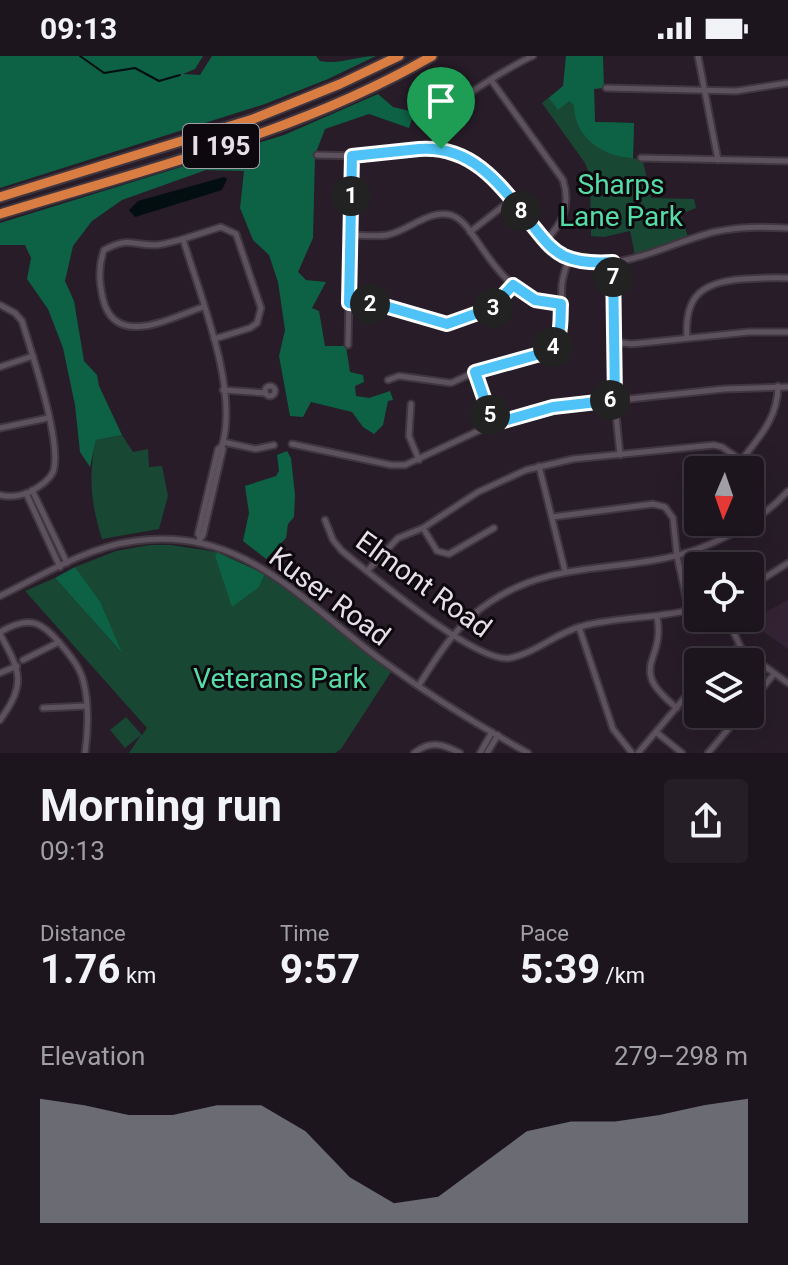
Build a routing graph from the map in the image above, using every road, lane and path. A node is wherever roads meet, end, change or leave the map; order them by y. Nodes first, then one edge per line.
1 (399, 56) edge
2 (432, 56) edge
3 (533, 56) edge
4 (698, 56) edge
5 (491, 80) junction
6 (788, 83) edge
7 (606, 88) dead end
8 (705, 90) junction
9 (436, 149) junction
10 (317, 155) dead end
11 (352, 156) junction
12 (641, 158) dead end
13 (718, 160) junction
14 (788, 161) edge
15 (0, 197) edge
16 (512, 199) junction
17 (0, 214) edge
18 (788, 228) edge
19 (470, 232) junction
20 (350, 235) junction
21 (183, 239) junction
22 (545, 241) junction
23 (569, 258) junction
24 (613, 262) junction
25 (788, 278) edge
26 (513, 285) junction
27 (349, 303) junction
28 (561, 304) junction
29 (0, 305) edge
30 (203, 307) junction
31 (788, 332) edge
32 (687, 338) junction
33 (214, 339) junction
34 (613, 342) junction
35 (348, 345) dead end
36 (33, 356) junction
37 (0, 367) edge
38 (475, 372) junction
39 (388, 380) dead end
40 (778, 386) junction
41 (788, 387) edge
42 (223, 390) junction
43 (265, 393) dead end
44 (615, 400) junction
45 (411, 404) dead end
46 (48, 418) junction
47 (493, 424) junction
48 (0, 428) edge
49 (222, 444) junction
50 (292, 444) dead end
51 (274, 445) dead end
52 (620, 455) junction
53 (735, 456) edge
54 (744, 456) edge
55 (419, 460) junction
56 (539, 466) junction
57 (788, 491) edge
58 (29, 492) junction
59 (0, 495) edge
60 (764, 511) edge
61 (552, 517) junction
62 (325, 520) dead end
63 (423, 528) junction
64 (494, 528) dead end
65 (723, 536) edge
66 (199, 540) junction
67 (677, 556) junction
68 (67, 563) junction
69 (788, 563) edge
70 (60, 567) junction
71 (367, 571) junction
72 (565, 571) junction
73 (764, 578) edge
74 (684, 588) edge
75 (0, 596) edge
76 (684, 612) edge
77 (657, 616) junction
78 (579, 627) junction
79 (733, 632) edge
80 (0, 633) edge
81 (454, 634) junction
82 (59, 642) junction
83 (739, 647) joint
84 (23, 660) dead end
85 (17, 666) junction
86 (0, 673) edge
87 (774, 674) junction
88 (788, 683) edge
89 (419, 685) junction
90 (764, 686) edge
91 (684, 699) edge
92 (86, 706) junction
93 (43, 708) dead end
94 (677, 708) junction
95 (0, 720) edge
96 (729, 728) edge
97 (656, 732) junction
98 (495, 734) junction
99 (85, 753) edge
100 (414, 753) edge
101 (460, 753) edge
102 (480, 753) edge
103 (487, 753) edge
104 (528, 753) edge
105 (635, 753) edge
106 (682, 753) edge
107 (708, 753) edge

1 - 15 highway, I 195
2 - 17 highway, I 195
3 - 5 street
4 - 8 street
5 - 9 street
5 - 22 street
6 - 8 street
7 - 8 street
8 - 13 street
9 - 11 street
9 - 16 street
10 - 11 street
11 - 20 street
12 - 13 street
13 - 14 street
16 - 19 street
16 - 22 street
18 - 24 street
19 - 20 street
19 - 26 street
20 - 27 street
21 - 30 street
21 - 30 street
21 - 33 street
22 - 23 street
23 - 24 street
23 - 28 street
24 - 34 street
25 - 32 street
26 - 27 street
26 - 28 street
27 - 35 street
28 - 38 street
29 - 36 street
30 - 33 street
31 - 32 street
32 - 34 street
33 - 42 street
34 - 44 street
36 - 37 street
36 - 46 street
38 - 39 street
38 - 47 street
40 - 41 street
40 - 44 street
40 - 54 street
42 - 43 street
42 - 49 street
44 - 47 street
44 - 52 street
45 - 55 street
46 - 48 street
46 - 58 street
47 - 55 street
49 - 51 street
49 - 66 street
50 - 55 street
52 - 53 street
52 - 56 street
56 - 61 street
56 - 63 street
57 - 60 street
58 - 59 street
58 - 68 street
58 - 70 street
61 - 67 street
61 - 72 street
62 - 71 street, Elmont Road
63 - 64 street
63 - 71 street
65 - 67 street
66 - 68 street, Kuser Road
66 - 89 street, Kuser Road
67 - 72 street
67 - 74 street
68 - 70 street, Kuser Road
69 - 73 street
70 - 75 street, Kuser Road
71 - 81 street, Elmont Road
72 - 81 street
76 - 77 street, Elmont Road
77 - 78 street, Elmont Road
77 - 94 street
78 - 81 street, Elmont Road
78 - 105 street
79 - 83 street
80 - 82 street
80 - 85 street
81 - 89 street
82 - 84 street
82 - 92 street
83 - 87 street
85 - 86 street
85 - 95 street
87 - 88 street
87 - 90 street
89 - 98 street, Kuser Road
91 - 94 street
92 - 93 street
92 - 99 street
94 - 97 street
96 - 107 street
97 - 105 street
97 - 106 street
98 - 102 street
98 - 103 street
98 - 104 street, Kuser Road
100 - 101 street

